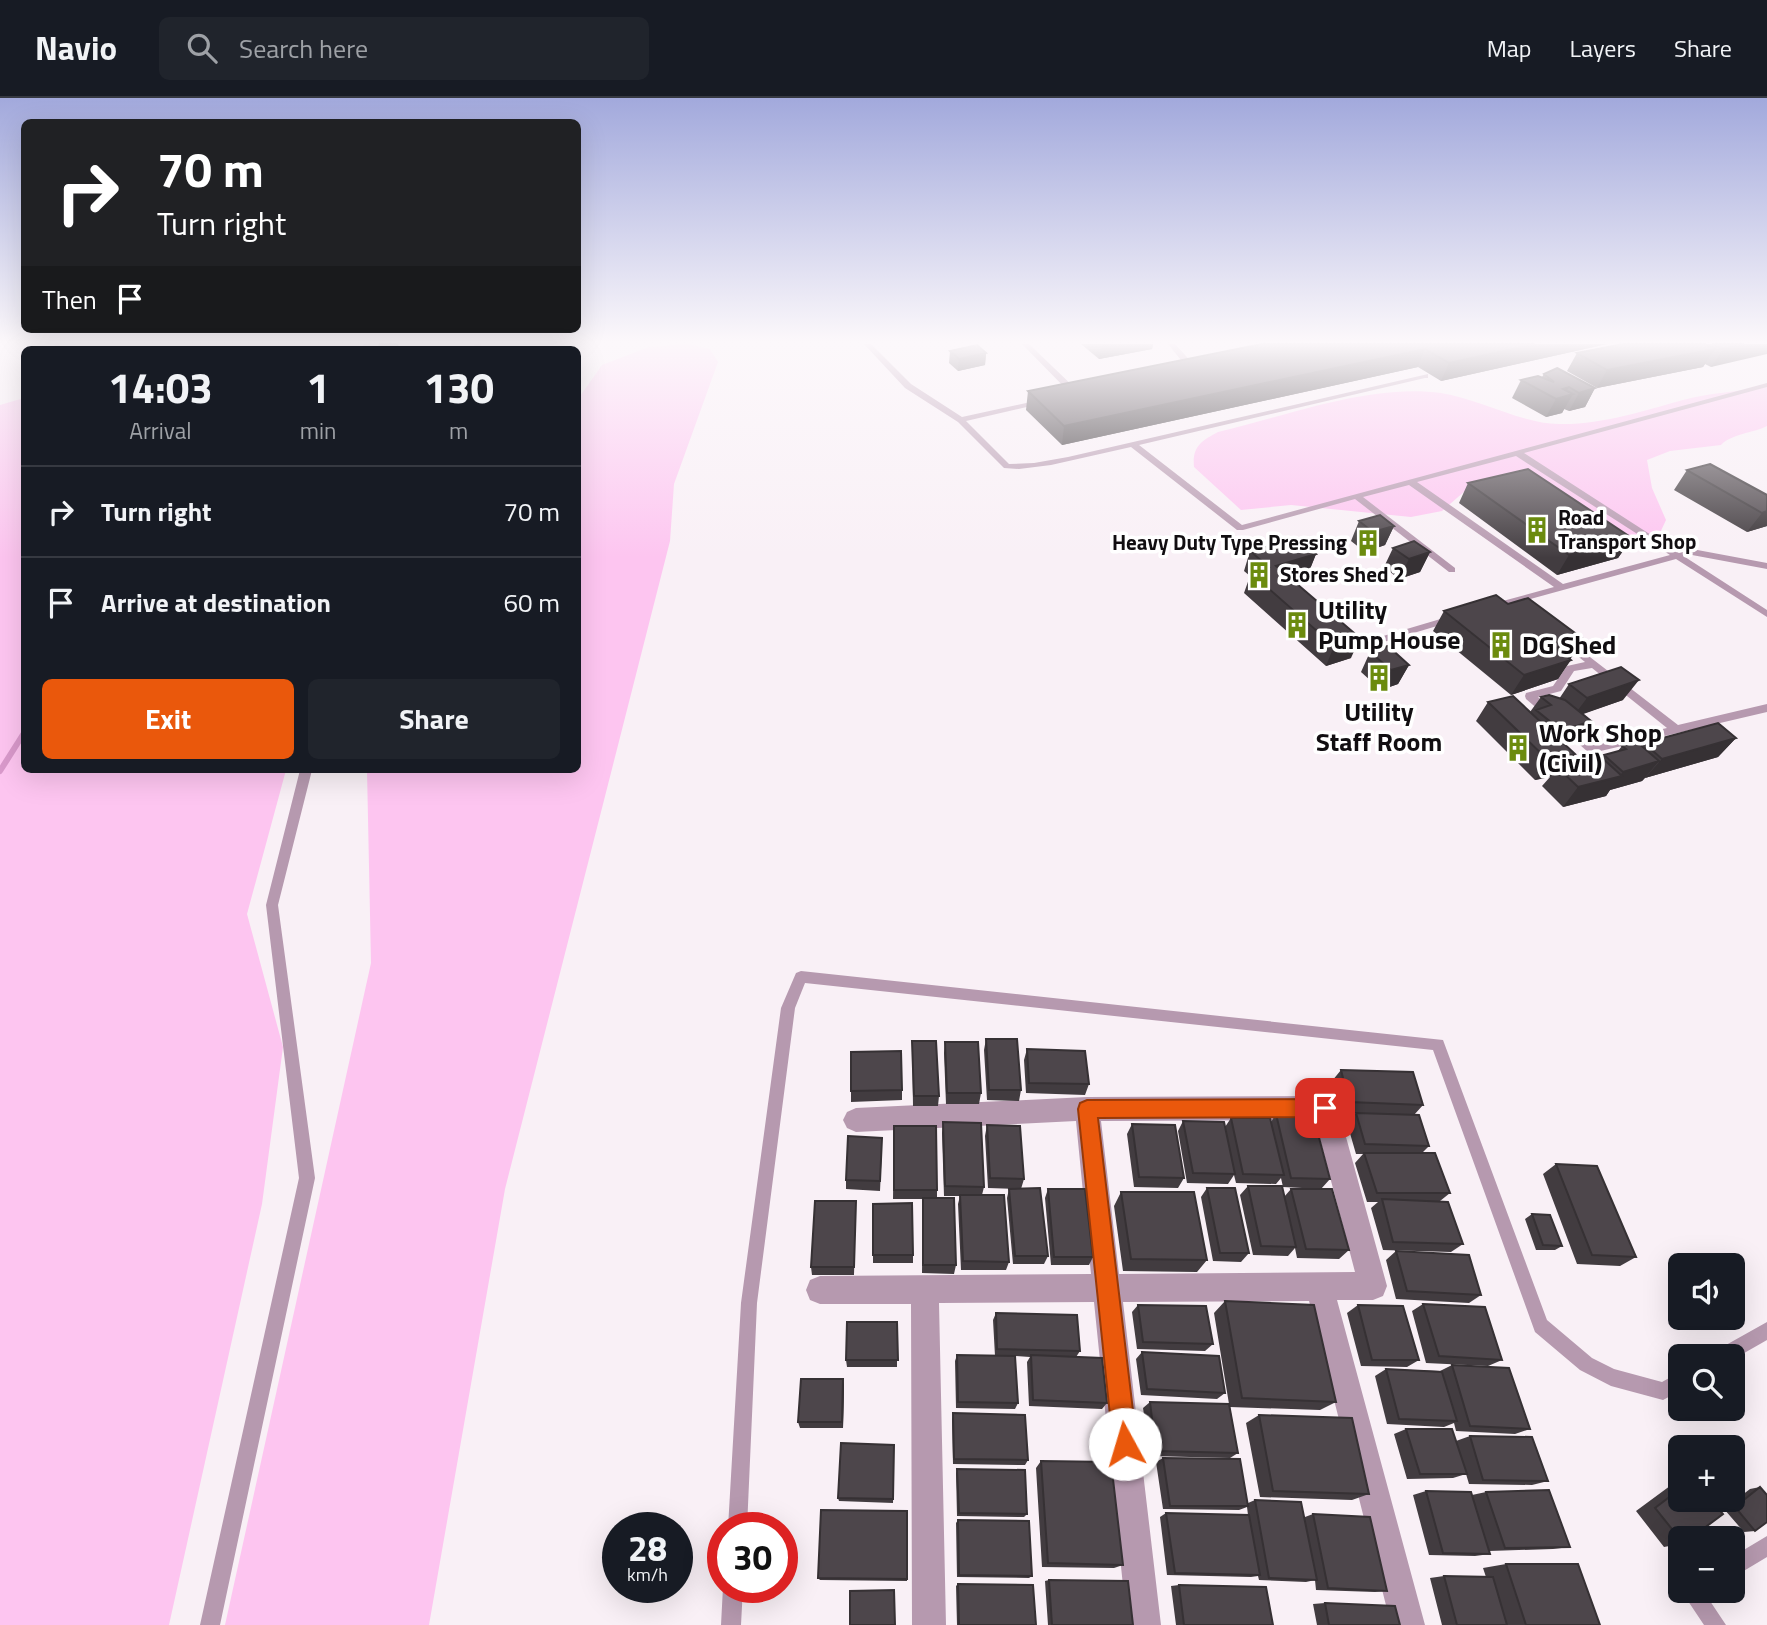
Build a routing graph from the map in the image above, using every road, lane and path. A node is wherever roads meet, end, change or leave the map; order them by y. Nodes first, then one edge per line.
1 (954, 415) edge
2 (981, 415) edge
3 (1257, 415) edge
4 (1654, 415) edge
5 (961, 420) junction
6 (1133, 444) junction
7 (1516, 452) junction
8 (1410, 482) junction
9 (1356, 496) junction
10 (1674, 555) junction
11 (1767, 566) edge
12 (1452, 570) dead end
13 (1561, 587) junction
14 (1513, 601) junction
15 (1524, 608) edge
16 (1476, 612) edge
17 (1767, 614) edge
18 (1464, 615) edge
19 (1554, 632) edge
20 (1377, 641) dead end
21 (1594, 664) junction
22 (1767, 708) edge
23 (1676, 729) junction
24 (305, 773) edge
25 (1087, 1109) junction
26 (856, 1120) dead end
27 (1320, 1286) junction
28 (1108, 1289) junction
29 (820, 1290) dead end
30 (925, 1291) junction
31 (1767, 1330) edge
32 (1743, 1344) edge
33 (1668, 1388) edge
34 (738, 1512) edge
35 (1767, 1546) edge
36 (1745, 1560) edge
37 (733, 1603) edge
38 (1700, 1603) edge
39 (210, 1625) edge
40 (732, 1625) edge
41 (929, 1625) edge
42 (1144, 1625) edge
43 (1408, 1625) edge
44 (1716, 1625) edge

1 - 5 lane
2 - 5 lane
3 - 6 lane
4 - 7 lane
5 - 6 lane
6 - 9 lane
7 - 8 lane
7 - 10 lane
8 - 9 lane
8 - 13 lane
9 - 12 lane
10 - 11 lane
10 - 13 lane
10 - 17 lane
13 - 14 lane
14 - 15 lane
14 - 16 lane
18 - 20 lane
19 - 21 lane
21 - 23 lane
21 - 23 lane
22 - 23 lane
24 - 39 lane
25 - 26 street
25 - 27 street
25 - 28 street
27 - 28 street
27 - 43 street
28 - 30 street
28 - 42 street
29 - 30 street
30 - 41 street
31 - 32 lane
33 - 34 lane
35 - 36 lane
37 - 40 lane
38 - 44 lane

